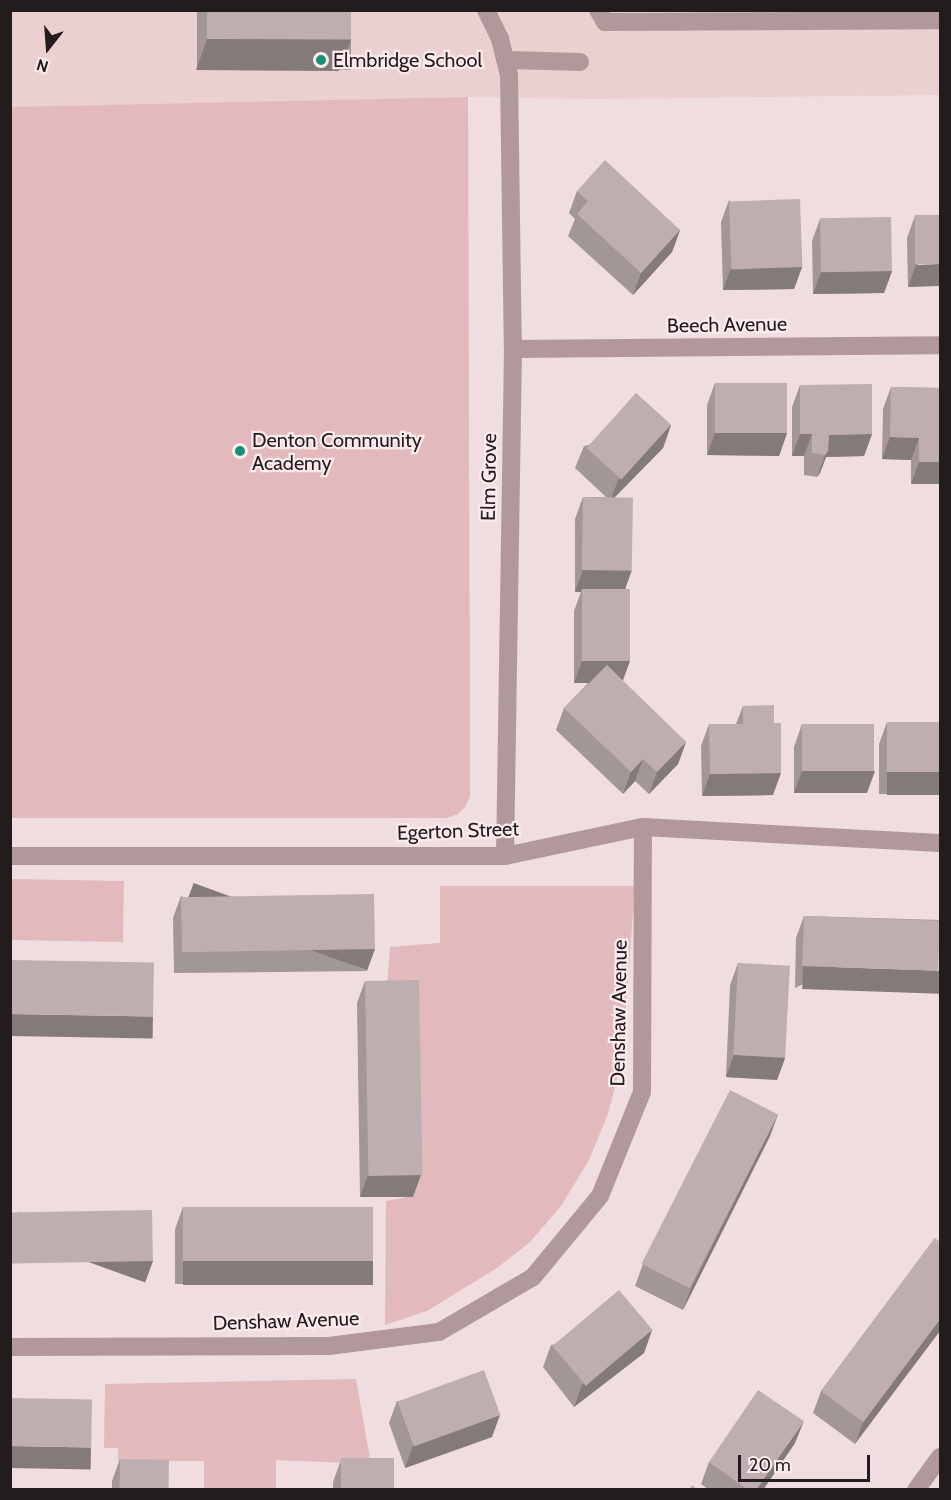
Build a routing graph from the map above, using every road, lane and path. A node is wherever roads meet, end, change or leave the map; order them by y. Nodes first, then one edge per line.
1 (486, 10) edge
2 (598, 10) edge
3 (940, 20) edge
4 (507, 60) junction
5 (580, 62) dead end
6 (940, 345) edge
7 (513, 349) junction
8 (643, 827) junction
9 (940, 843) edge
10 (10, 856) edge
11 (505, 856) junction
12 (10, 1347) edge
13 (938, 1465) edge
14 (916, 1490) edge

1 - 4 street, Elm Grove
2 - 3 street
4 - 5 street
4 - 7 street, Elm Grove
6 - 7 street, Beech Avenue
7 - 11 street, Elm Grove
8 - 9 street, Egerton Street
8 - 11 street, Egerton Street
8 - 12 street, Denshaw Avenue
10 - 11 street, Egerton Street
13 - 14 street

